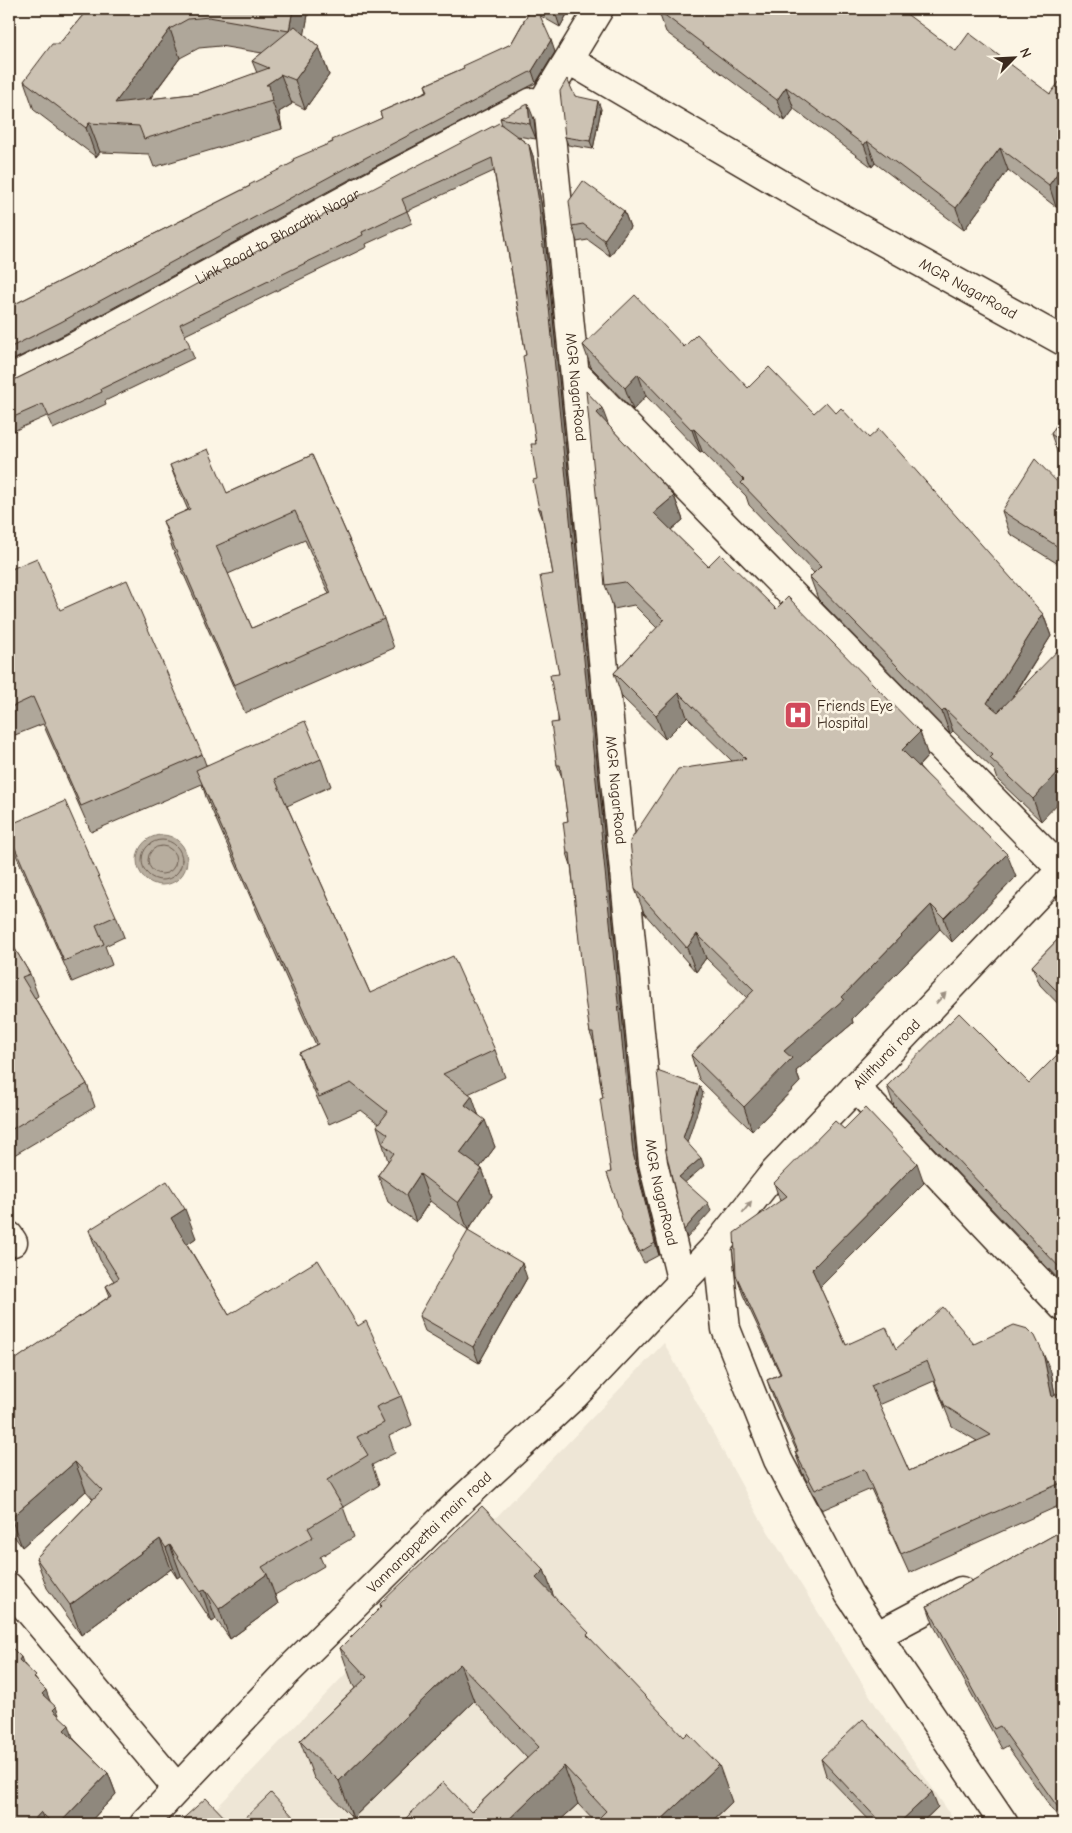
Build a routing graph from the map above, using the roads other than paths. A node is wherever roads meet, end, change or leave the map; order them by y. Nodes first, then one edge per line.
1 (599, 9) edge
2 (569, 60) junction
3 (547, 95) junction
4 (1063, 341) edge
5 (576, 374) junction
6 (9, 379) edge
7 (1063, 870) edge
8 (856, 1088) junction
9 (717, 1245) junction
10 (682, 1283) junction
11 (1063, 1307) edge
12 (987, 1578) edge
13 (9, 1587) edge
14 (876, 1636) junction
15 (178, 1788) junction
16 (144, 1824) edge
17 (1004, 1824) edge

1 - 2 street
2 - 3 street
2 - 4 street, MGR NagarRoad
3 - 5 street, MGR NagarRoad
3 - 6 street, Link Road to Bharathi Nagar
5 - 7 street
5 - 10 street, MGR NagarRoad
8 -> 7 street, Allithurai road
9 -> 8 street, Allithurai road
8 - 11 street
9 - 10 street, Vannarappettai main road
9 - 14 street
10 - 15 street, Vannarappettai main road
12 - 14 street
13 - 15 street
14 - 17 street
15 - 16 street, Vannarappettai main road

